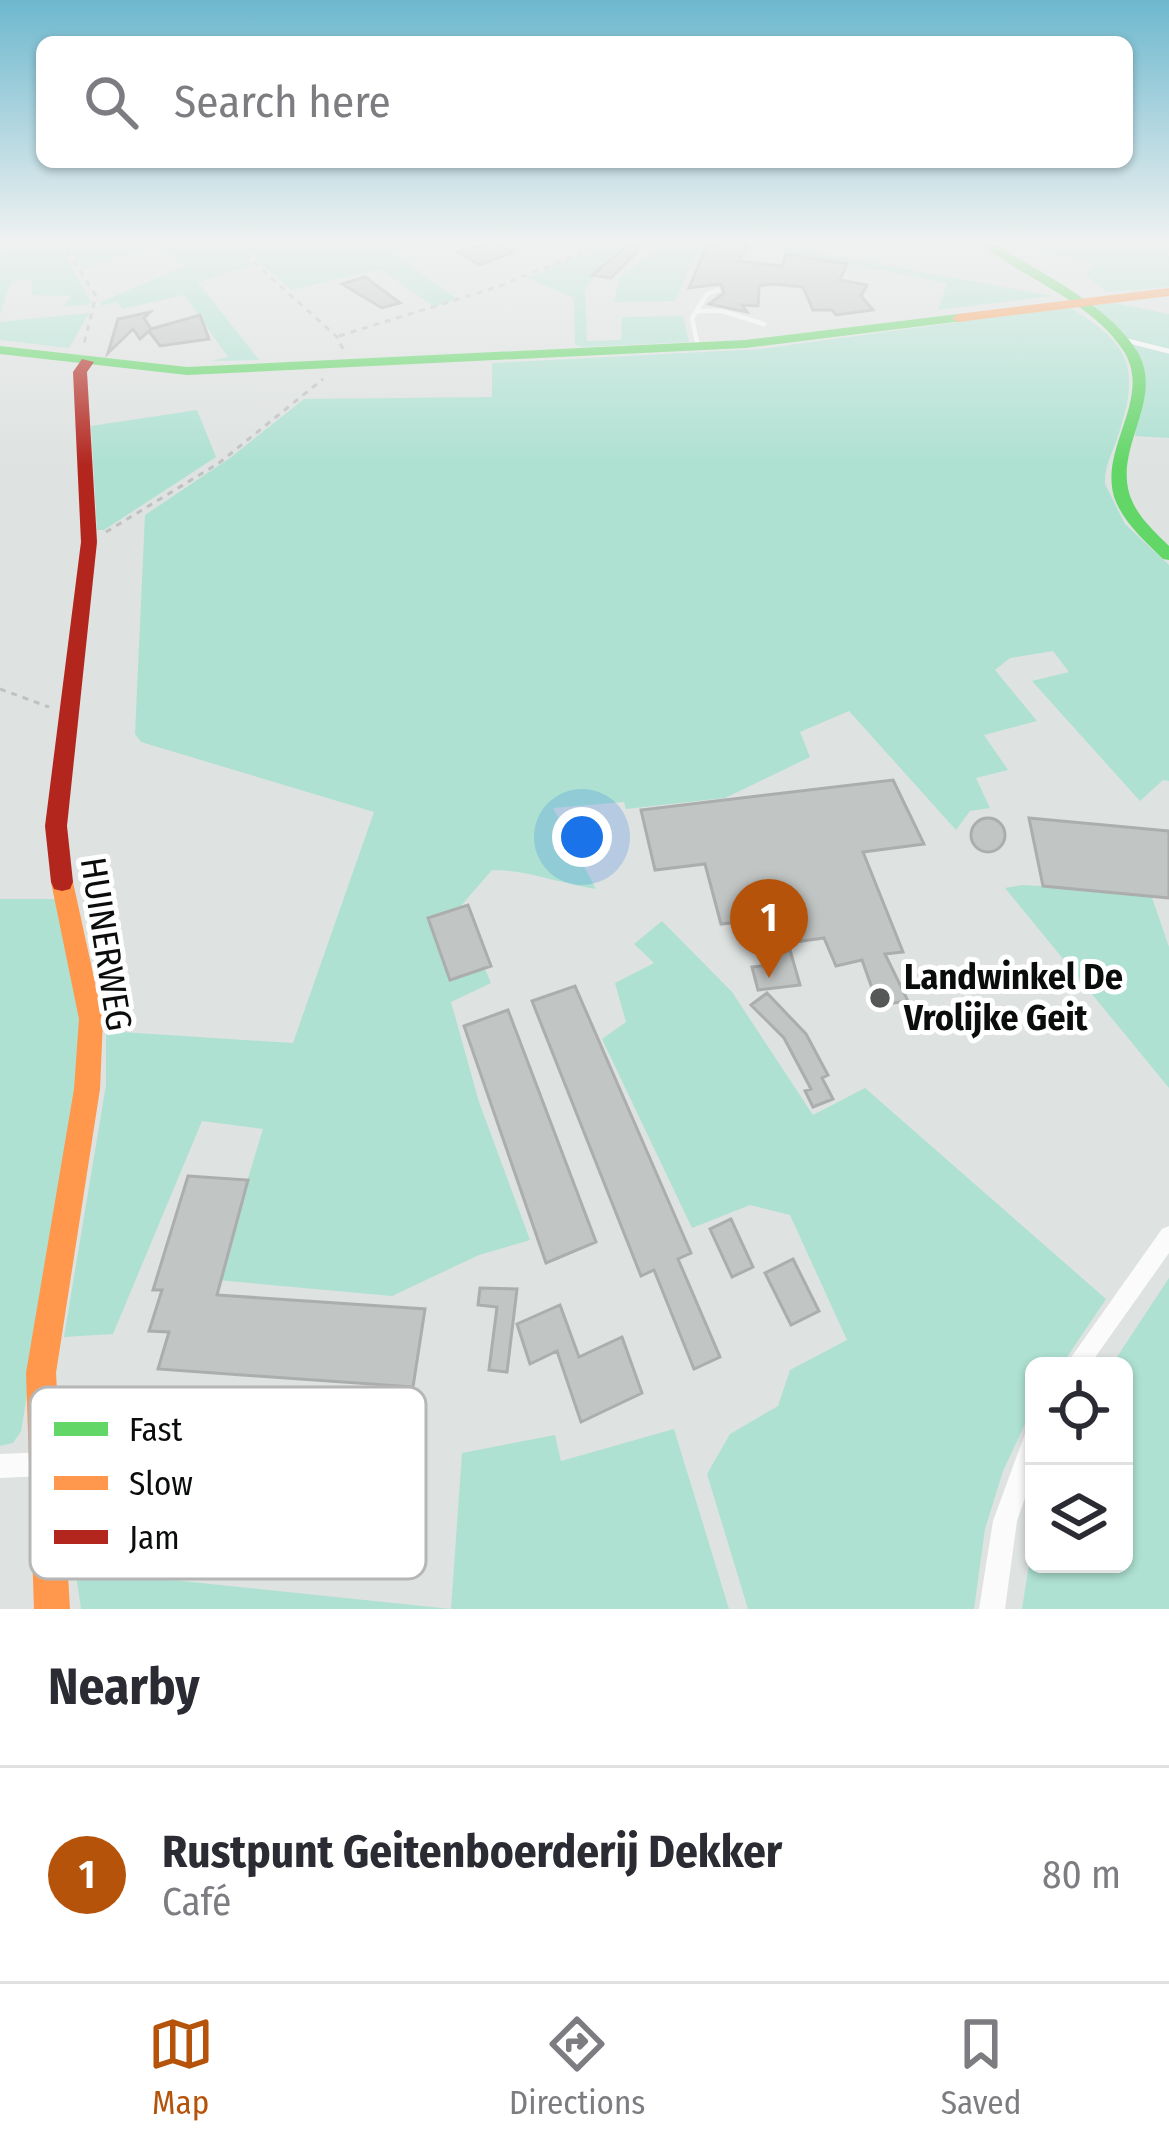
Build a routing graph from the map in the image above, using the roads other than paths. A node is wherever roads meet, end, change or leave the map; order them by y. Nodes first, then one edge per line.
1 (693, 315) edge
2 (735, 315) edge
3 (962, 315) edge
4 (1089, 315) edge
5 (764, 324) dead end
6 (1124, 340) junction
7 (698, 347) junction
8 (0, 350) edge
9 (1169, 351) edge
10 (82, 359) junction
11 (1169, 555) edge
12 (1169, 1236) edge
13 (1082, 1357) edge
14 (42, 1387) edge
15 (1025, 1464) edge
16 (30, 1465) edge
17 (0, 1466) edge
18 (51, 1579) edge
19 (52, 1609) edge
20 (992, 1609) edge

1 - 7 lane
2 - 5 lane
3 - 7 street
4 - 6 street
6 - 9 lane
6 - 11 street
7 - 10 street
8 - 10 street
10 - 14 street, HUINERWEG
12 - 13 street
15 - 20 street
16 - 17 street
18 - 19 street, HUINERWEG

